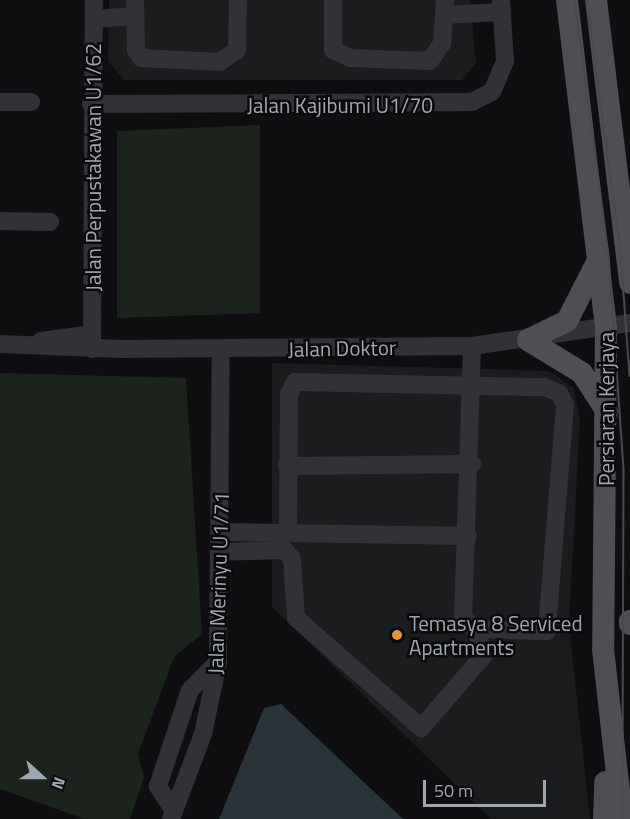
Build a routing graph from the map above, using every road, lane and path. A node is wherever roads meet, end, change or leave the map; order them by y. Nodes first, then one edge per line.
1 (94, 0) edge
2 (238, 0) edge
3 (333, 0) edge
4 (567, 0) edge
5 (596, 0) edge
6 (502, 6) edge
7 (134, 8) edge
8 (445, 8) edge
9 (94, 19) junction
10 (0, 102) edge
11 (31, 102) dead end
12 (91, 104) junction
13 (0, 221) edge
14 (50, 222) dead end
15 (599, 255) junction
16 (628, 258) edge
17 (630, 283) edge
18 (630, 323) edge
19 (606, 327) junction
20 (528, 340) junction
21 (92, 341) junction
22 (0, 344) edge
23 (476, 346) junction
24 (221, 349) junction
25 (474, 388) junction
26 (507, 388) junction
27 (609, 416) junction
28 (471, 464) junction
29 (287, 472) junction
30 (220, 529) junction
31 (288, 533) junction
32 (468, 536) junction
33 (220, 552) junction
34 (475, 628) junction
35 (603, 649) junction
36 (218, 663) junction
37 (172, 815) edge
38 (604, 819) edge
39 (622, 819) edge

1 - 9 street, Jalan Perpustakawan U1/62
2 - 7 street
3 - 8 street
4 - 15 main road, Persiaran Kerjaya
5 - 16 main road
6 - 8 street
6 - 12 street, Jalan Kajibumi U1/70
7 - 9 street
9 - 12 street, Jalan Perpustakawan U1/62
10 - 11 street
12 - 21 street, Jalan Perpustakawan U1/62
13 - 14 street
15 - 19 main road, Persiaran Kerjaya
15 - 20 main road
16 - 17 main road
18 - 19 street, Jalan Doktor
19 - 20 street, Jalan Doktor
19 - 27 main road, Persiaran Kerjaya
20 - 23 street, Jalan Doktor
20 - 27 main road
21 - 22 street, Jalan Doktor
21 - 24 street, Jalan Doktor
23 - 24 street, Jalan Doktor
23 - 25 street
23 - 26 street
24 - 30 street, Jalan Merinyu U1/71
25 - 26 street
25 - 28 street
25 - 29 street
26 - 34 street
27 - 35 main road, Persiaran Kerjaya
28 - 29 street
28 - 32 street
29 - 30 street
29 - 31 street
30 - 31 street
30 - 33 street, Jalan Merinyu U1/71
31 - 32 street
32 - 34 street
33 - 34 street
33 - 36 street, Jalan Merinyu U1/71
35 - 38 main road
35 - 39 main road, Persiaran Kerjaya
36 - 37 street, Jalan Merinyu U1/71
36 - 37 street

